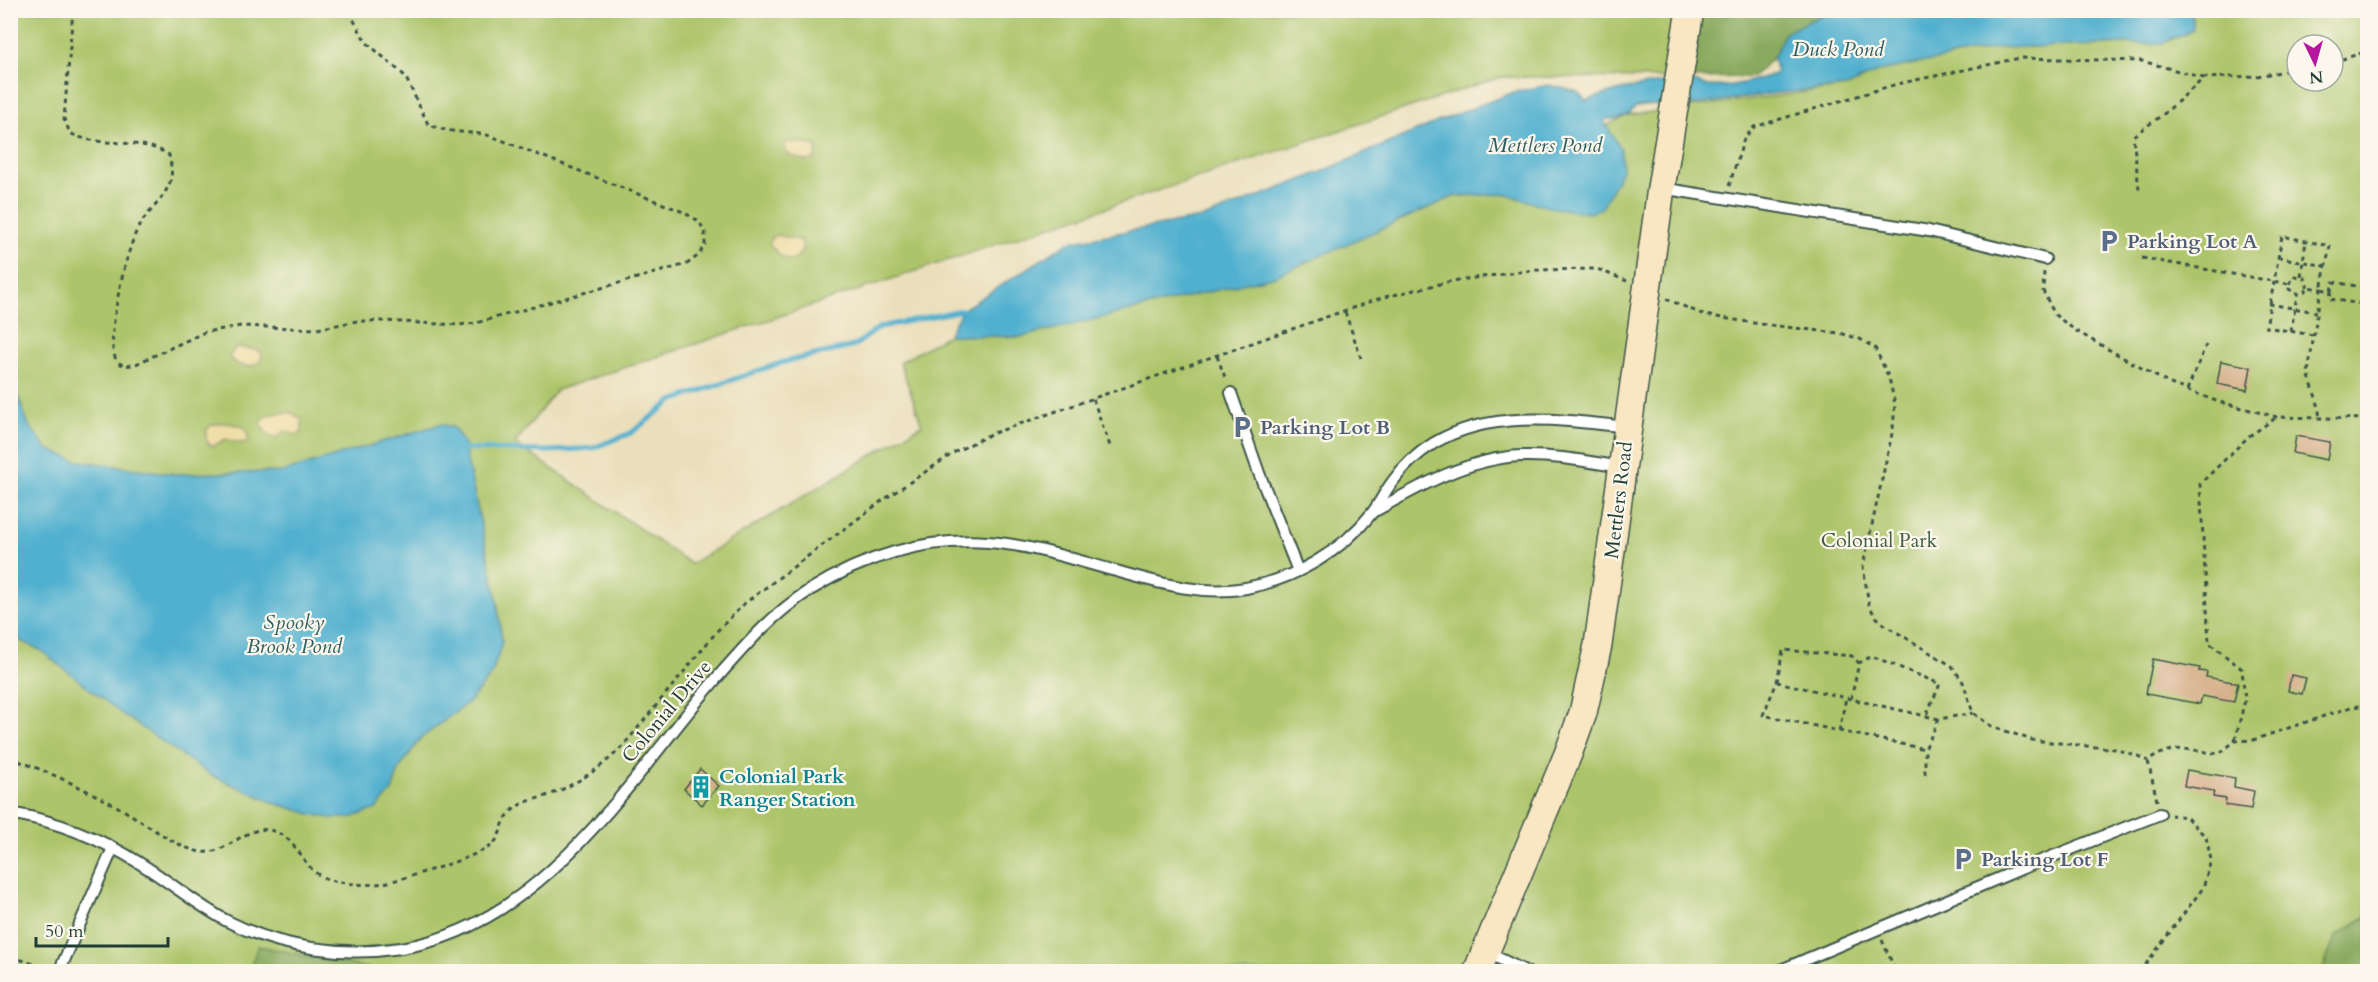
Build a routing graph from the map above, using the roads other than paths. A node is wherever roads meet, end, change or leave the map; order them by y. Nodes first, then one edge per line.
1 (1690, 10) edge
2 (1661, 188) junction
3 (2045, 258) road end
4 (1231, 393) road end
5 (1627, 426) junction
6 (1622, 467) junction
7 (1374, 511) junction
8 (1298, 571) junction
9 (10, 813) edge
10 (2160, 814) road end
11 (113, 848) junction
12 (1482, 962) edge
13 (59, 972) edge
14 (1527, 972) edge
15 (1776, 972) edge

1 - 2 street, Mettlers Road
2 - 3 lane
2 - 5 street, Mettlers Road
4 - 8 lane
5 - 6 street, Mettlers Road
5 - 7 lane, Colonial Drive
6 - 7 lane, Colonial Drive
6 - 12 street, Mettlers Road
7 - 8 lane, Colonial Drive
8 - 11 lane, Colonial Drive
9 - 11 lane, Colonial Drive
10 - 15 lane
11 - 13 lane
12 - 14 lane

